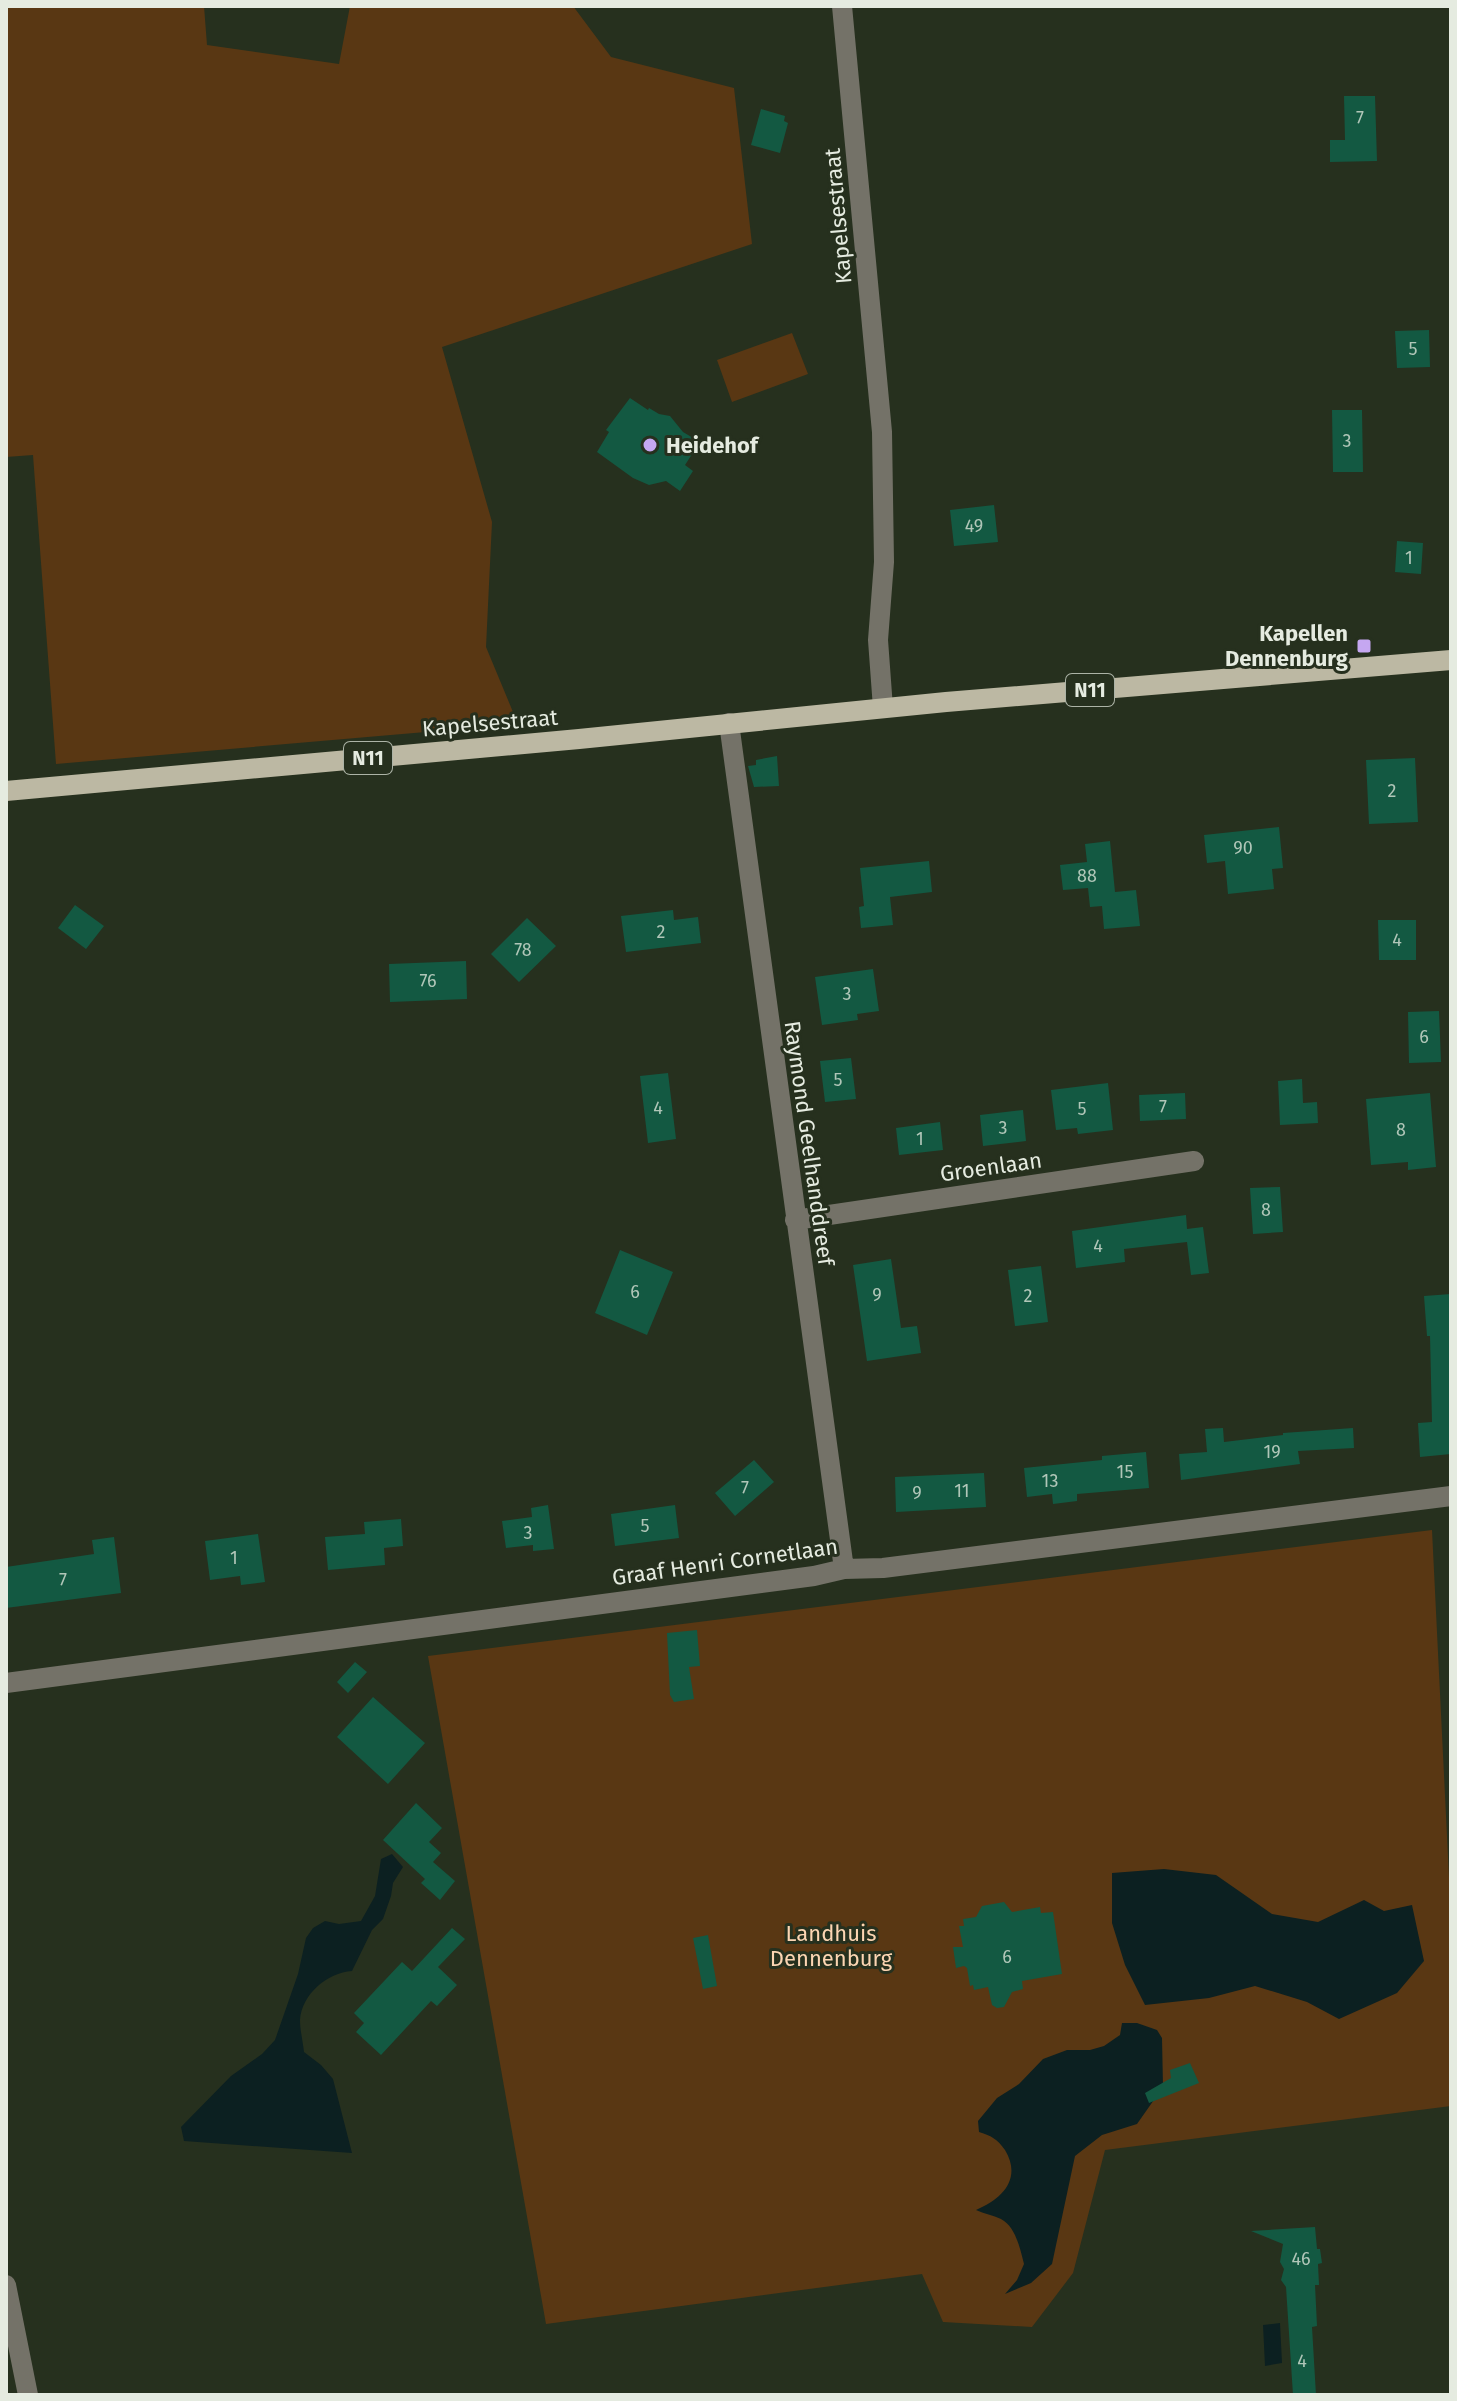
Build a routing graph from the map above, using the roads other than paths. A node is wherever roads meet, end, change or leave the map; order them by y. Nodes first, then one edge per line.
1 (842, 6) edge
2 (1451, 660) edge
3 (883, 708) junction
4 (729, 723) junction
5 (6, 791) edge
6 (1194, 1161) dead end
7 (795, 1220) junction
8 (1451, 1496) edge
9 (844, 1569) junction
10 (6, 1683) edge
11 (6, 2285) edge
12 (28, 2395) edge

1 - 3 street, Kapelsestraat
2 - 3 main road, Kapelsestraat / N11
3 - 4 main road, Kapelsestraat / N11
4 - 5 main road, Kapelsestraat / N11
4 - 7 street, Raymond Geelhanddreef
6 - 7 street, Groenlaan
7 - 9 street, Raymond Geelhanddreef
8 - 9 street, Graaf Henri Cornetlaan
9 - 10 street, Graaf Henri Cornetlaan
11 - 12 street

